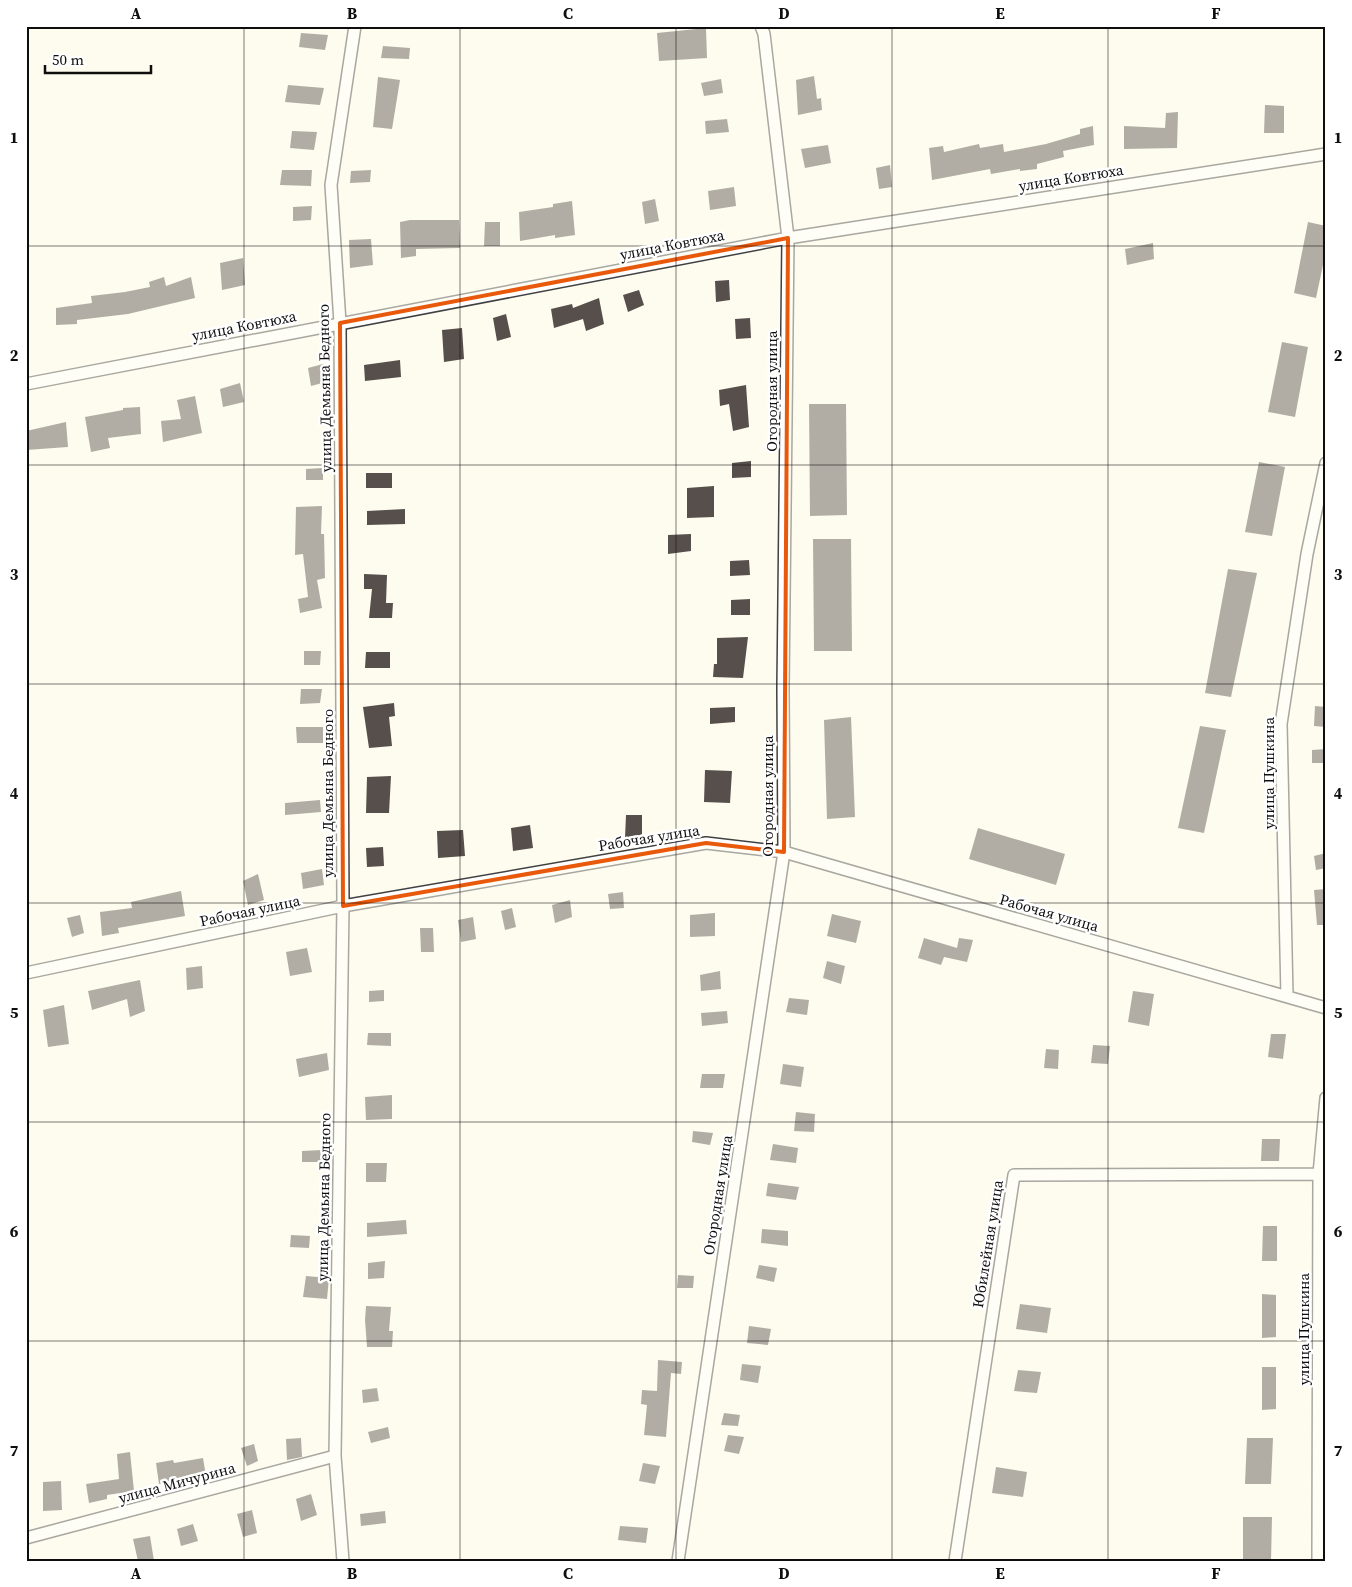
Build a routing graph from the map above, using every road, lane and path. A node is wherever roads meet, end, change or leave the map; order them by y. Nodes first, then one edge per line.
1 (355, 26) edge
2 (761, 26) edge
3 (1326, 154) edge
4 (788, 238) junction
5 (340, 323) junction
6 (26, 384) edge
7 (1326, 463) edge
8 (784, 852) junction
9 (343, 906) junction
10 (26, 973) edge
11 (1287, 996) junction
12 (1326, 1008) edge
13 (1326, 1098) edge
14 (1319, 1174) junction
15 (335, 1456) junction
16 (26, 1538) edge
17 (343, 1561) edge
18 (678, 1561) edge
19 (955, 1561) edge
20 (1318, 1561) edge

1 - 5 street, улица Демьяна Бедного
2 - 4 street, Огородная улица
3 - 4 street, улица Ковтюха
4 - 5 street, улица Ковтюха
4 - 8 street, Огородная улица
5 - 6 street, улица Ковтюха
5 - 9 street, улица Демьяна Бедного
7 - 11 street, улица Пушкина
8 - 9 street, Рабочая улица
8 - 11 street, Рабочая улица
8 - 18 street, Огородная улица
9 - 10 street, Рабочая улица
9 - 15 street, улица Демьяна Бедного
11 - 12 street, Рабочая улица
13 - 14 street, улица Пушкина
14 - 19 street, Юбилейная улица
14 - 20 street, улица Пушкина
15 - 16 street, улица Мичурина
15 - 17 street, улица Демьяна Бедного

